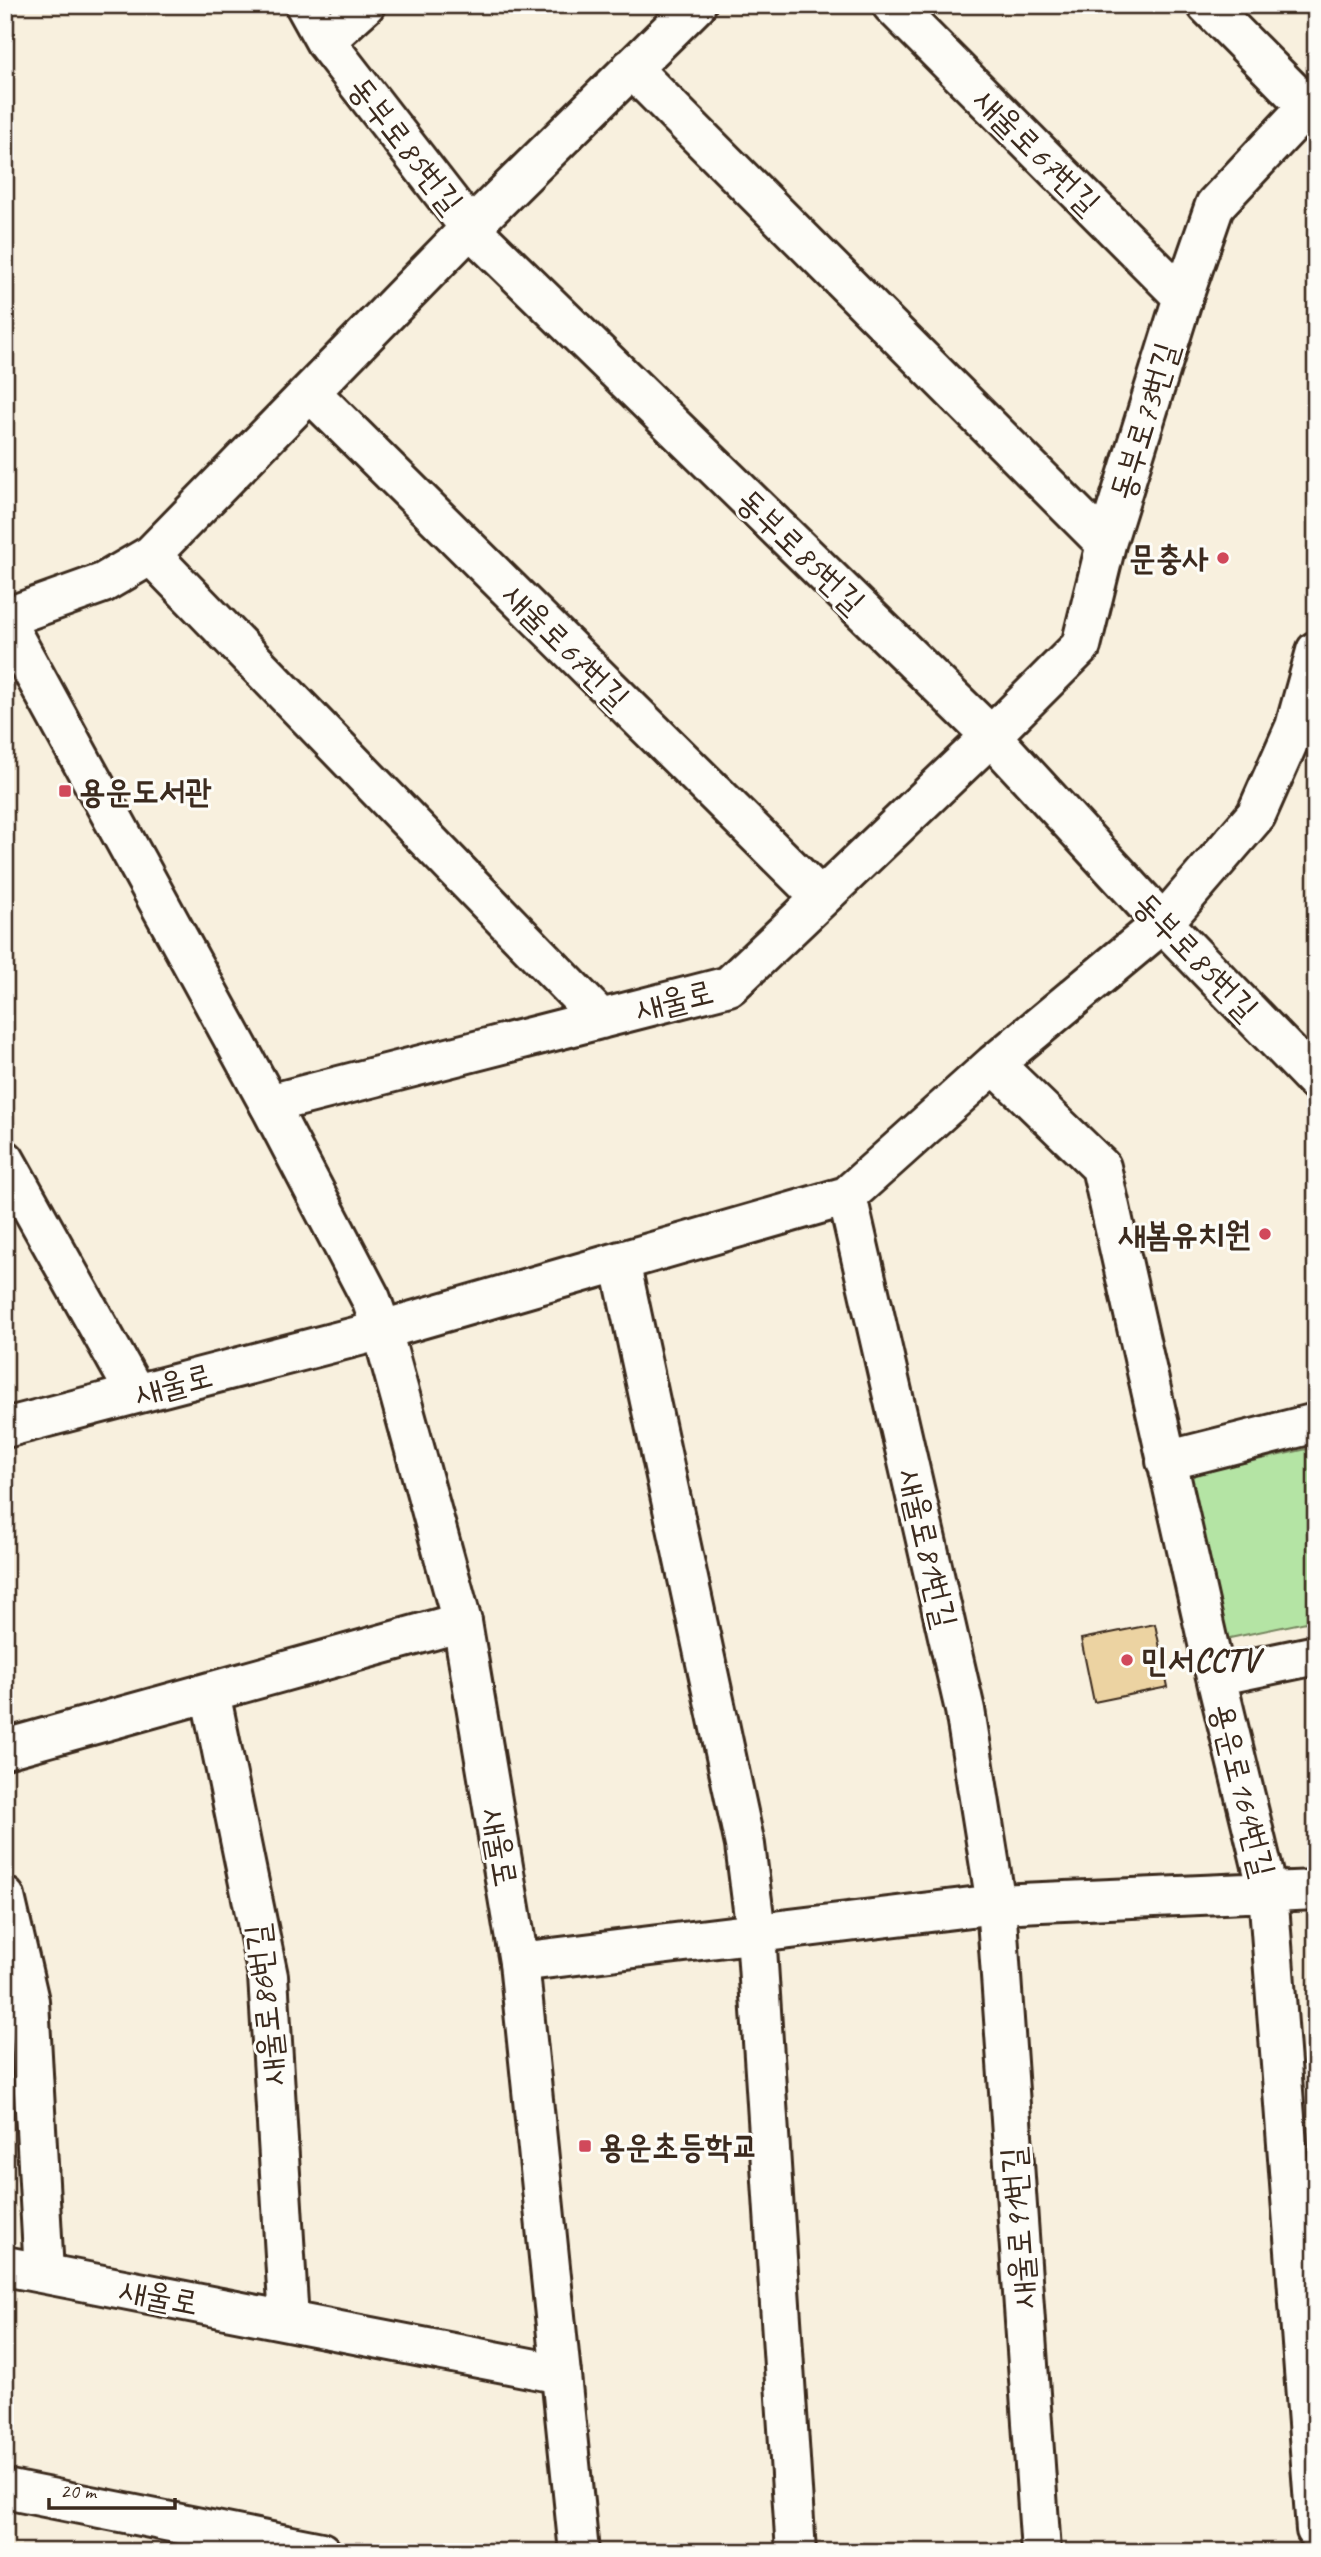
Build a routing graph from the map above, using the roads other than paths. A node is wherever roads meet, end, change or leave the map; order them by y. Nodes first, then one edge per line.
1 (305, 5) edge
2 (365, 5) edge
3 (696, 5) edge
4 (892, 5) edge
5 (1207, 5) edge
6 (325, 41) junction
7 (631, 68) junction
8 (1311, 111) edge
9 (470, 228) junction
10 (1183, 297) junction
11 (311, 393) junction
12 (1106, 544) junction
13 (152, 555) junction
14 (5, 620) edge
15 (1316, 650) edge
16 (991, 736) junction
17 (1305, 738) edge
18 (821, 898) junction
19 (1163, 923) junction
20 (601, 1018) junction
21 (994, 1064) junction
22 (1316, 1081) edge
23 (269, 1104) junction
24 (5, 1160) edge
25 (847, 1196) junction
26 (620, 1261) junction
27 (382, 1330) junction
28 (136, 1394) junction
29 (1316, 1423) edge
30 (5, 1428) edge
31 (1166, 1461) junction
32 (462, 1622) junction
33 (1316, 1655) edge
34 (1216, 1676) junction
35 (210, 1692) junction
36 (5, 1749) edge
37 (1316, 1890) edge
38 (1268, 1891) junction
39 (5, 1897) edge
40 (996, 1904) junction
41 (756, 1933) junction
42 (519, 1962) junction
43 (5, 2266) edge
44 (44, 2273) junction
45 (289, 2321) junction
46 (561, 2374) junction
47 (5, 2489) edge
48 (1316, 2530) edge
49 (321, 2552) edge
50 (579, 2552) edge
51 (796, 2552) edge
52 (1041, 2552) edge

1 - 6 street, 동부로85번길
2 - 6 street
3 - 7 street
4 - 10 street, 새울로67번길
5 - 8 street, 동부로73번길
6 - 9 street, 동부로85번길
7 - 9 street
7 - 12 street
8 - 10 street, 동부로73번길
9 - 11 street
9 - 16 street, 동부로85번길
10 - 12 street, 동부로73번길
11 - 13 street
11 - 18 street, 새울로67번길
12 - 16 street, 동부로73번길
13 - 14 street
13 - 20 street
14 - 23 street, 새울로
15 - 17 street
16 - 18 street, 새울로
16 - 19 street, 동부로85번길
17 - 19 street
18 - 20 street, 새울로
19 - 21 street
19 - 22 street, 동부로85번길
20 - 23 street, 새울로
21 - 25 street
21 - 31 street, 용운로164번길
23 - 27 street, 새울로
24 - 28 street
25 - 26 street
25 - 40 street, 새울로81번길
26 - 27 street
26 - 41 street
27 - 28 street, 새울로
27 - 32 street, 새울로
28 - 30 street, 새울로
29 - 31 street
31 - 34 street, 용운로164번길
32 - 35 street
32 - 42 street, 새울로
33 - 34 street
34 - 38 street, 용운로164번길
35 - 36 street
35 - 45 street, 새울로86번길
37 - 38 street
38 - 40 street
38 - 48 street, 용운로164번길
39 - 44 street
40 - 41 street
40 - 52 street, 새울로91번길
41 - 42 street
41 - 51 street
42 - 46 street, 새울로
43 - 44 street, 새울로
44 - 45 street, 새울로
45 - 46 street, 새울로
46 - 50 street, 새울로
47 - 49 street

